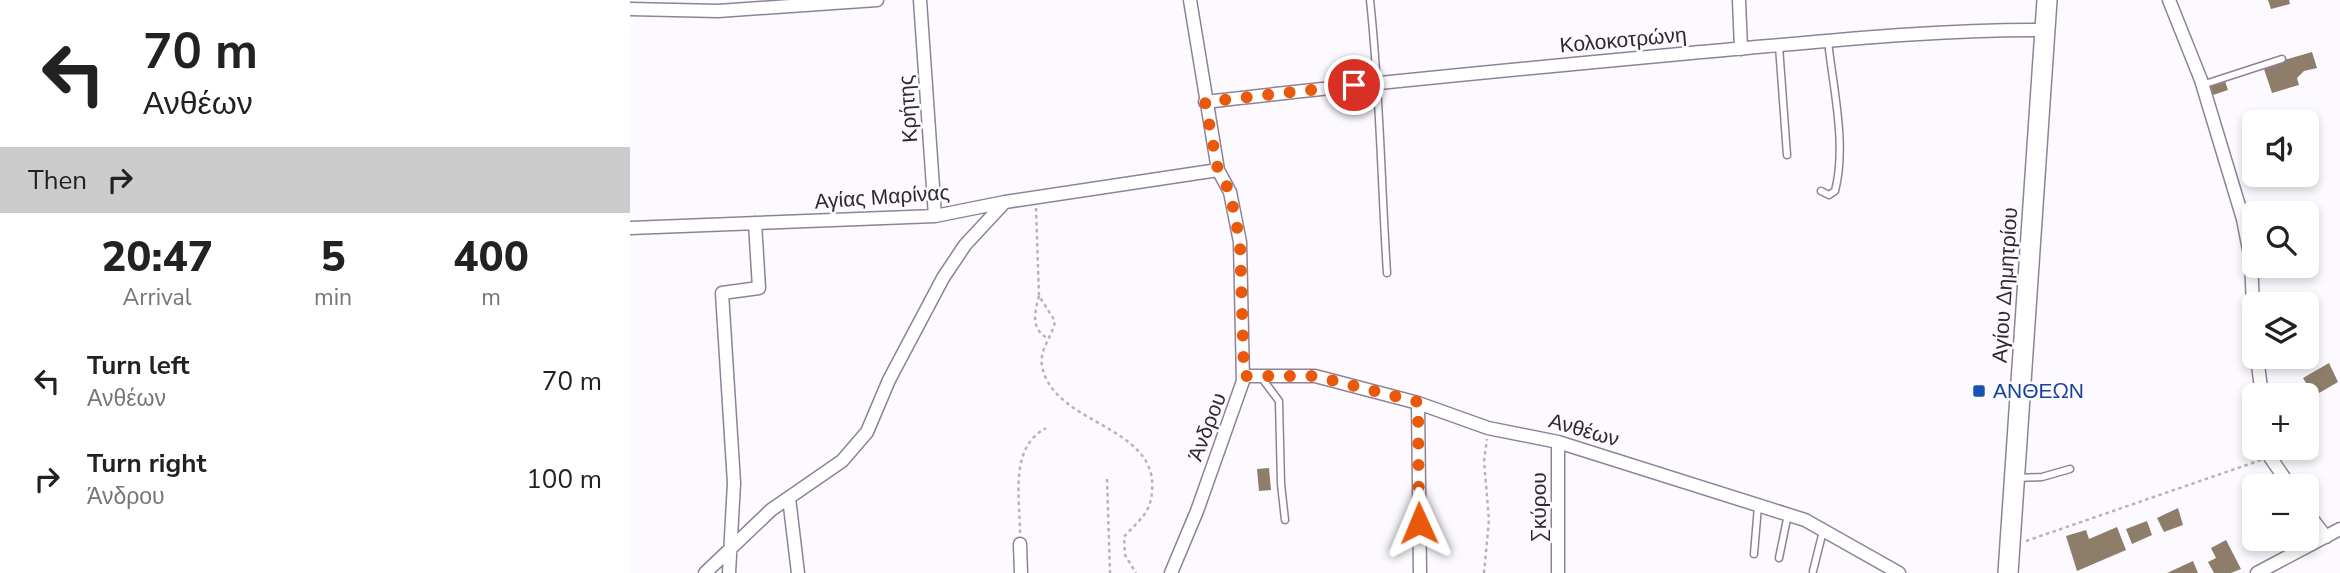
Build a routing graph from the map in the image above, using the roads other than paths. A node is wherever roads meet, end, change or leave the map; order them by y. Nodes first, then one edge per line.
1 (877, 0) edge
2 (920, 0) edge
3 (1190, 0) edge
4 (1370, 0) edge
5 (1739, 0) edge
6 (2046, 0) edge
7 (2169, 0) edge
8 (630, 9) edge
9 (2045, 30) junction
10 (1828, 41) junction
11 (1779, 46) junction
12 (1741, 49) junction
13 (2282, 60) dead end
14 (1379, 82) junction
15 (2202, 85) junction
16 (1205, 102) junction
17 (1787, 155) dead end
18 (1218, 170) junction
19 (1821, 191) dead end
20 (1005, 202) junction
21 (935, 216) junction
22 (755, 223) junction
23 (630, 228) edge
24 (1387, 273) dead end
25 (2252, 292) edge
26 (1244, 376) junction
27 (1259, 376) junction
28 (1418, 402) junction
29 (1559, 442) junction
30 (2070, 469) dead end
31 (2014, 478) junction
32 (789, 498) junction
33 (1759, 504) junction
34 (1788, 514) junction
35 (1285, 520) dead end
36 (2319, 528) edge
37 (1823, 529) junction
38 (2340, 529) edge
39 (2326, 537) junction
40 (1020, 544) road end
41 (729, 551) junction
42 (1754, 554) dead end
43 (1779, 558) dead end
44 (1813, 571) dead end
45 (705, 573) edge
46 (729, 573) edge
47 (798, 573) edge
48 (1021, 573) edge
49 (1171, 573) edge
50 (1420, 573) edge
51 (1558, 573) edge
52 (1899, 573) edge
53 (2008, 573) edge
54 (2257, 573) edge

1 - 8 street
2 - 21 street, Κρήτης
3 - 16 street, Άνδρου
4 - 14 lane
5 - 12 street
6 - 9 street, Αγίου Δημητρίου
7 - 15 street
9 - 10 street, Κολοκοτρώνη
9 - 31 street, Αγίου Δημητρίου
10 - 11 street, Κολοκοτρώνη
10 - 19 lane
11 - 12 street, Κολοκοτρώνη
11 - 17 lane
12 - 14 street, Κολοκοτρώνη
13 - 15 lane
14 - 16 street, Κολοκοτρώνη
14 - 24 lane
15 - 25 street
16 - 18 street, Άνδρου
18 - 20 street, Αγίας Μαρίνας
18 - 26 street, Άνδρου
20 - 21 street, Αγίας Μαρίνας
20 - 32 street
21 - 22 street, Αγίας Μαρίνας
22 - 23 street, Αγίας Μαρίνας
22 - 41 street
26 - 27 street, Ανθέων
26 - 49 street, Άνδρου
27 - 28 street, Ανθέων
27 - 35 lane
28 - 29 street, Ανθέων
28 - 50 street
29 - 33 street, Ανθέων
29 - 51 street, Σκύρου
30 - 31 lane
31 - 53 street, Αγίου Δημητρίου
32 - 41 street
32 - 47 street
33 - 34 street, Ανθέων
33 - 42 lane
34 - 37 street, Ανθέων
34 - 43 lane
36 - 39 street
37 - 44 lane
37 - 52 street, Ανθέων
38 - 39 street
39 - 54 street
40 - 48 street
41 - 45 street
41 - 46 street

